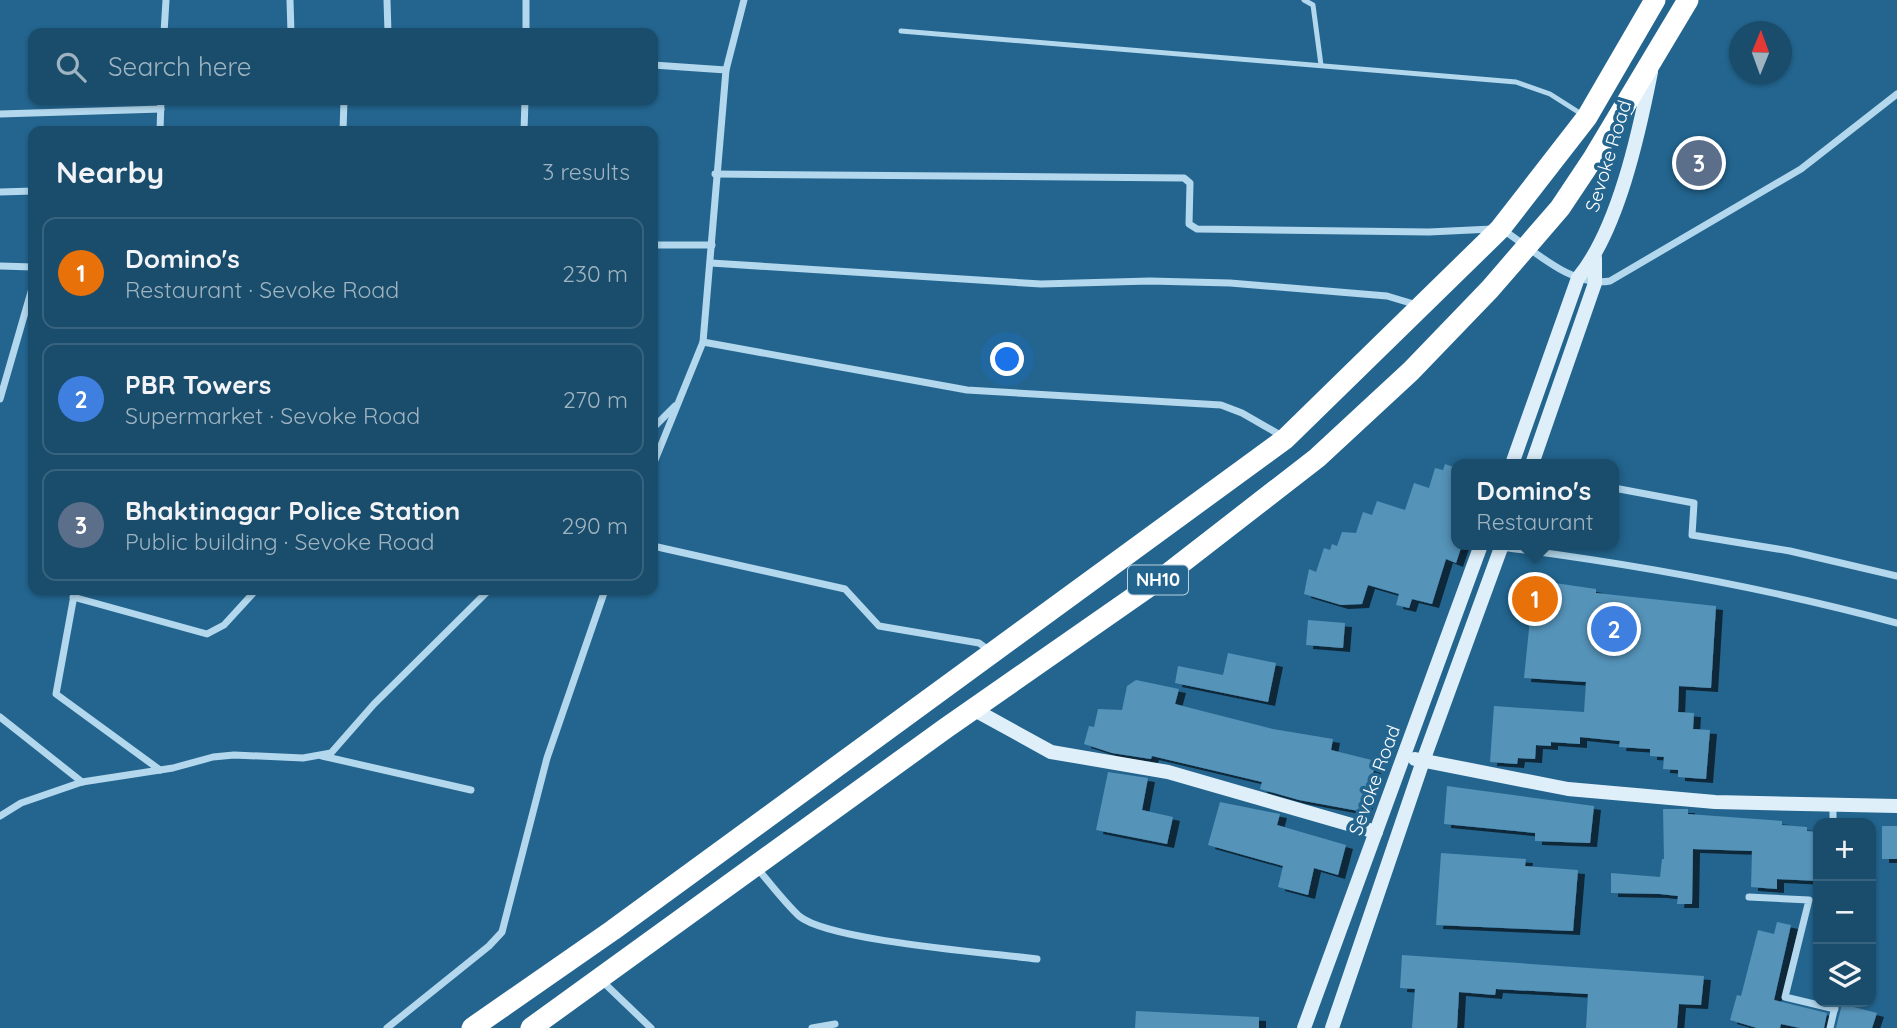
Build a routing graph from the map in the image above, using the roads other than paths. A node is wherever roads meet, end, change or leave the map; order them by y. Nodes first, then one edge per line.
1 (166, 0) edge
2 (290, 0) edge
3 (387, 0) edge
4 (526, 0) edge
5 (744, 0) edge
6 (1304, 0) edge
7 (1688, 0) edge
8 (1662, 7) edge
9 (164, 28) edge
10 (291, 28) edge
11 (388, 28) edge
12 (526, 28) edge
13 (901, 31) dead end
14 (1653, 63) junction
15 (658, 65) edge
16 (1321, 65) junction
17 (726, 70) junction
18 (1897, 94) edge
19 (161, 105) edge
20 (344, 105) edge
21 (525, 105) edge
22 (161, 110) junction
23 (0, 114) edge
24 (1587, 117) junction
25 (160, 126) edge
26 (344, 126) edge
27 (524, 126) edge
28 (1610, 132) junction
29 (715, 174) junction
30 (28, 191) edge
31 (0, 192) edge
32 (1500, 229) junction
33 (658, 245) edge
34 (712, 245) junction
35 (1528, 246) junction
36 (1595, 258) junction
37 (711, 263) junction
38 (0, 266) edge
39 (28, 267) edge
40 (1578, 278) junction
41 (1595, 284) junction
42 (28, 302) edge
43 (1421, 307) junction
44 (703, 342) junction
45 (0, 399) edge
46 (678, 403) junction
47 (658, 423) edge
48 (1285, 439) junction
49 (658, 453) edge
50 (1514, 459) edge
51 (1534, 459) edge
52 (1619, 489) edge
53 (658, 547) edge
54 (1479, 550) edge
55 (1501, 550) edge
56 (1528, 550) edge
57 (1897, 576) edge
58 (74, 595) edge
59 (77, 595) edge
60 (251, 595) edge
61 (484, 595) edge
62 (603, 595) edge
63 (1897, 623) edge
64 (993, 653) junction
65 (973, 709) junction
66 (0, 717) edge
67 (322, 756) junction
68 (1403, 757) junction
69 (1423, 761) junction
70 (160, 769) junction
71 (82, 782) junction
72 (471, 790) dead end
73 (1833, 804) junction
74 (1897, 806) edge
75 (0, 816) edge
76 (1833, 818) edge
77 (1376, 832) junction
78 (755, 866) junction
79 (1749, 897) dead end
80 (1808, 900) junction
81 (1813, 900) edge
82 (1037, 959) dead end
83 (599, 979) junction
84 (1813, 1001) edge
85 (1835, 1007) edge
86 (835, 1024) dead end
87 (387, 1028) edge
88 (472, 1028) edge
89 (531, 1028) edge
90 (651, 1028) edge
91 (812, 1028) edge
92 (1304, 1028) edge
93 (1332, 1028) edge
94 (1830, 1028) edge

1 - 9 street
2 - 10 street
3 - 11 street
4 - 12 street
5 - 17 street
6 - 16 lane
7 - 8 highway, NH10
8 - 14 highway, NH10
8 - 24 highway
13 - 16 lane
14 - 28 highway, NH10
14 - 36 main road, Sevoke Road
15 - 17 street
16 - 24 lane
17 - 29 street
18 - 41 street
19 - 22 street
20 - 26 street
21 - 27 street
22 - 23 street
22 - 25 street
24 - 28 lane
24 - 32 highway
28 - 35 highway, NH10
29 - 32 street
29 - 34 street
30 - 31 street
32 - 35 street
32 - 43 highway
33 - 34 street
34 - 37 street
35 - 40 street
35 - 65 highway, NH10
36 - 40 main road, Sevoke Road
36 - 41 main road, Sevoke Road
37 - 43 street
37 - 44 street
38 - 39 street
40 - 41 street
40 - 50 main road, Sevoke Road
41 - 51 main road, Sevoke Road
42 - 45 street
43 - 48 highway
44 - 46 street
44 - 48 street
46 - 47 street
46 - 49 street
48 - 64 highway
52 - 57 street
53 - 64 street
54 - 68 main road, Sevoke Road
55 - 69 main road, Sevoke Road
56 - 63 street
58 - 70 street
59 - 60 street
61 - 67 street
62 - 87 street
64 - 88 highway
65 - 77 main road
65 - 78 highway, NH10
66 - 71 street
67 - 70 street
67 - 72 street
68 - 69 main road
68 - 77 main road, Sevoke Road
69 - 73 main road
69 - 93 main road, Sevoke Road
70 - 71 street
71 - 75 street
73 - 74 main road
73 - 76 street
77 - 92 main road, Sevoke Road
78 - 82 street
78 - 83 highway, NH10
79 - 80 street
80 - 81 street
80 - 84 street
83 - 89 highway, NH10
83 - 90 street
85 - 94 street
86 - 91 street

